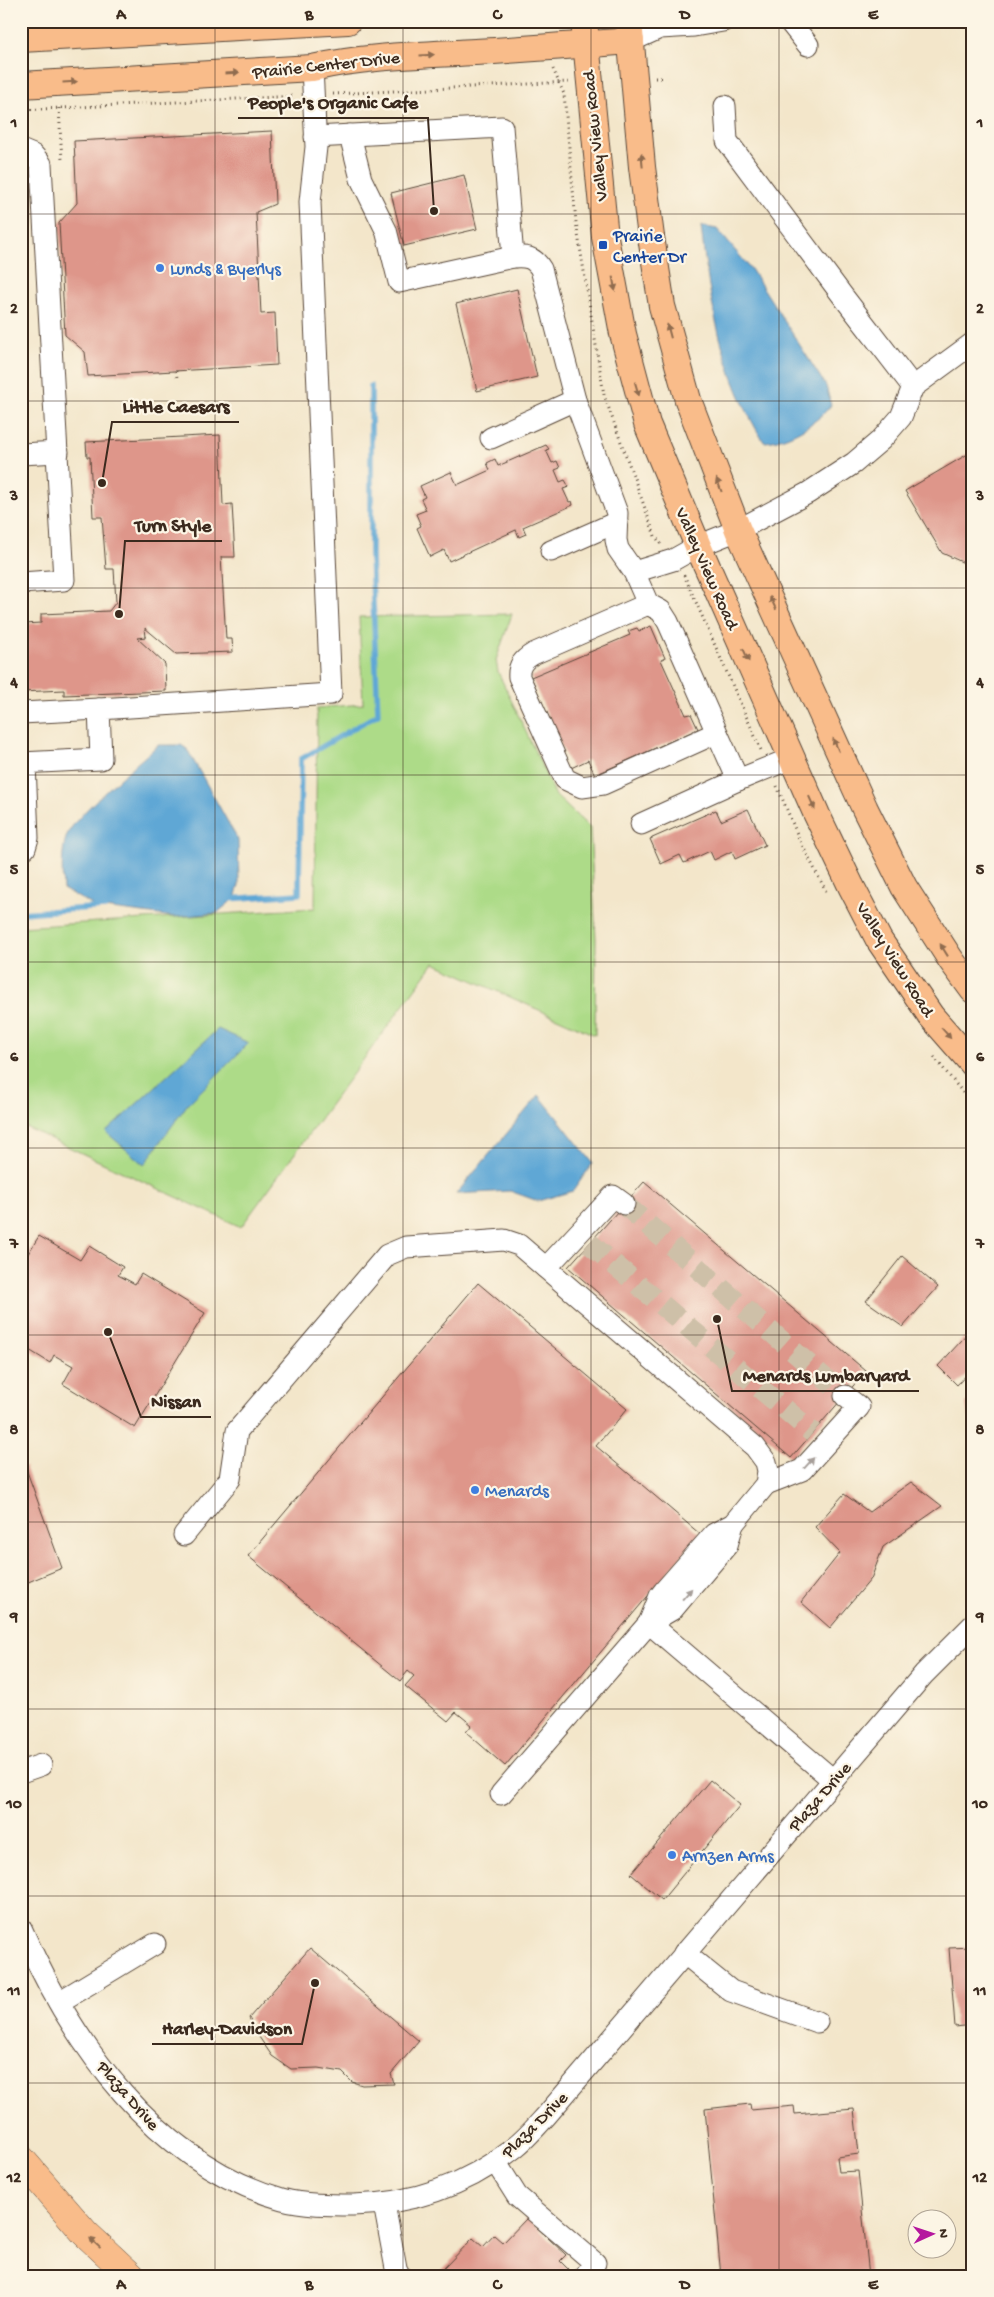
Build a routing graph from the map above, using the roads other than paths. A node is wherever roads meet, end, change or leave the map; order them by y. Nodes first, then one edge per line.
1 (348, 21) edge
2 (723, 21) edge
3 (789, 21) edge
4 (655, 25) edge
5 (630, 31) edge
6 (585, 33) edge
7 (21, 38) edge
8 (808, 45) dead end
9 (312, 68) junction
10 (21, 85) edge
11 (726, 106) dead end
12 (315, 137) junction
13 (353, 144) junction
14 (25, 154) edge
15 (513, 257) junction
16 (973, 342) edge
17 (914, 387) junction
18 (575, 400) junction
19 (491, 438) dead end
20 (58, 452) junction
21 (21, 454) edge
22 (617, 522) junction
23 (738, 530) junction
24 (698, 546) junction
25 (551, 551) dead end
26 (634, 572) junction
27 (21, 583) edge
28 (648, 604) junction
29 (99, 709) junction
30 (21, 713) edge
31 (716, 733) junction
32 (792, 758) junction
33 (23, 763) edge
34 (738, 780) junction
35 (640, 824) dead end
36 (21, 848) edge
37 (973, 990) edge
38 (973, 1064) edge
39 (624, 1204) tunnel mouth
40 (546, 1268) junction
41 (845, 1396) tunnel mouth
42 (766, 1484) junction
43 (184, 1535) dead end
44 (649, 1623) junction
45 (973, 1624) edge
46 (833, 1780) junction
47 (501, 1794) dead end
48 (21, 1928) edge
49 (154, 1944) dead end
50 (684, 1953) junction
51 (59, 2002) junction
52 (817, 2022) dead end
53 (21, 2159) edge
54 (495, 2162) junction
55 (384, 2204) junction
56 (131, 2276) edge
57 (401, 2276) edge
58 (585, 2276) edge

1 - 7 main road
2 - 4 street
3 - 8 street
4 - 5 street
5 - 6 main road, Prairie Center Drive
23 -> 5 main road
9 -> 6 main road, Prairie Center Drive
6 -> 24 main road, Valley View Road
10 -> 9 main road, Prairie Center Drive
9 - 12 street
11 - 17 street
12 - 13 street
12 - 29 street
13 - 15 street
13 - 15 street
14 - 20 street
15 - 18 street
16 - 17 street
17 - 23 street
18 - 19 street
18 - 22 street
20 - 21 street
20 - 27 street
22 - 25 street
22 - 26 street
23 - 24 street
37 -> 23 main road
24 - 26 street
24 -> 32 main road, Valley View Road
26 - 28 street
28 - 31 street
28 - 31 street
29 - 30 street
29 - 33 street
31 - 34 street
32 - 34 street
32 -> 38 main road, Valley View Road
33 - 36 street
34 - 35 street
39 - 40 street
40 - 42 street
40 - 43 street
42 -> 41 street
42 - 44 street
44 - 46 street
44 - 47 street
45 - 46 street, Plaza Drive
46 - 50 street, Plaza Drive
48 - 51 street, Plaza Drive
49 - 51 street
50 - 52 street
50 - 54 street, Plaza Drive
51 - 55 street, Plaza Drive
56 -> 53 highway
54 - 55 street, Plaza Drive
54 - 58 street
55 - 57 street

